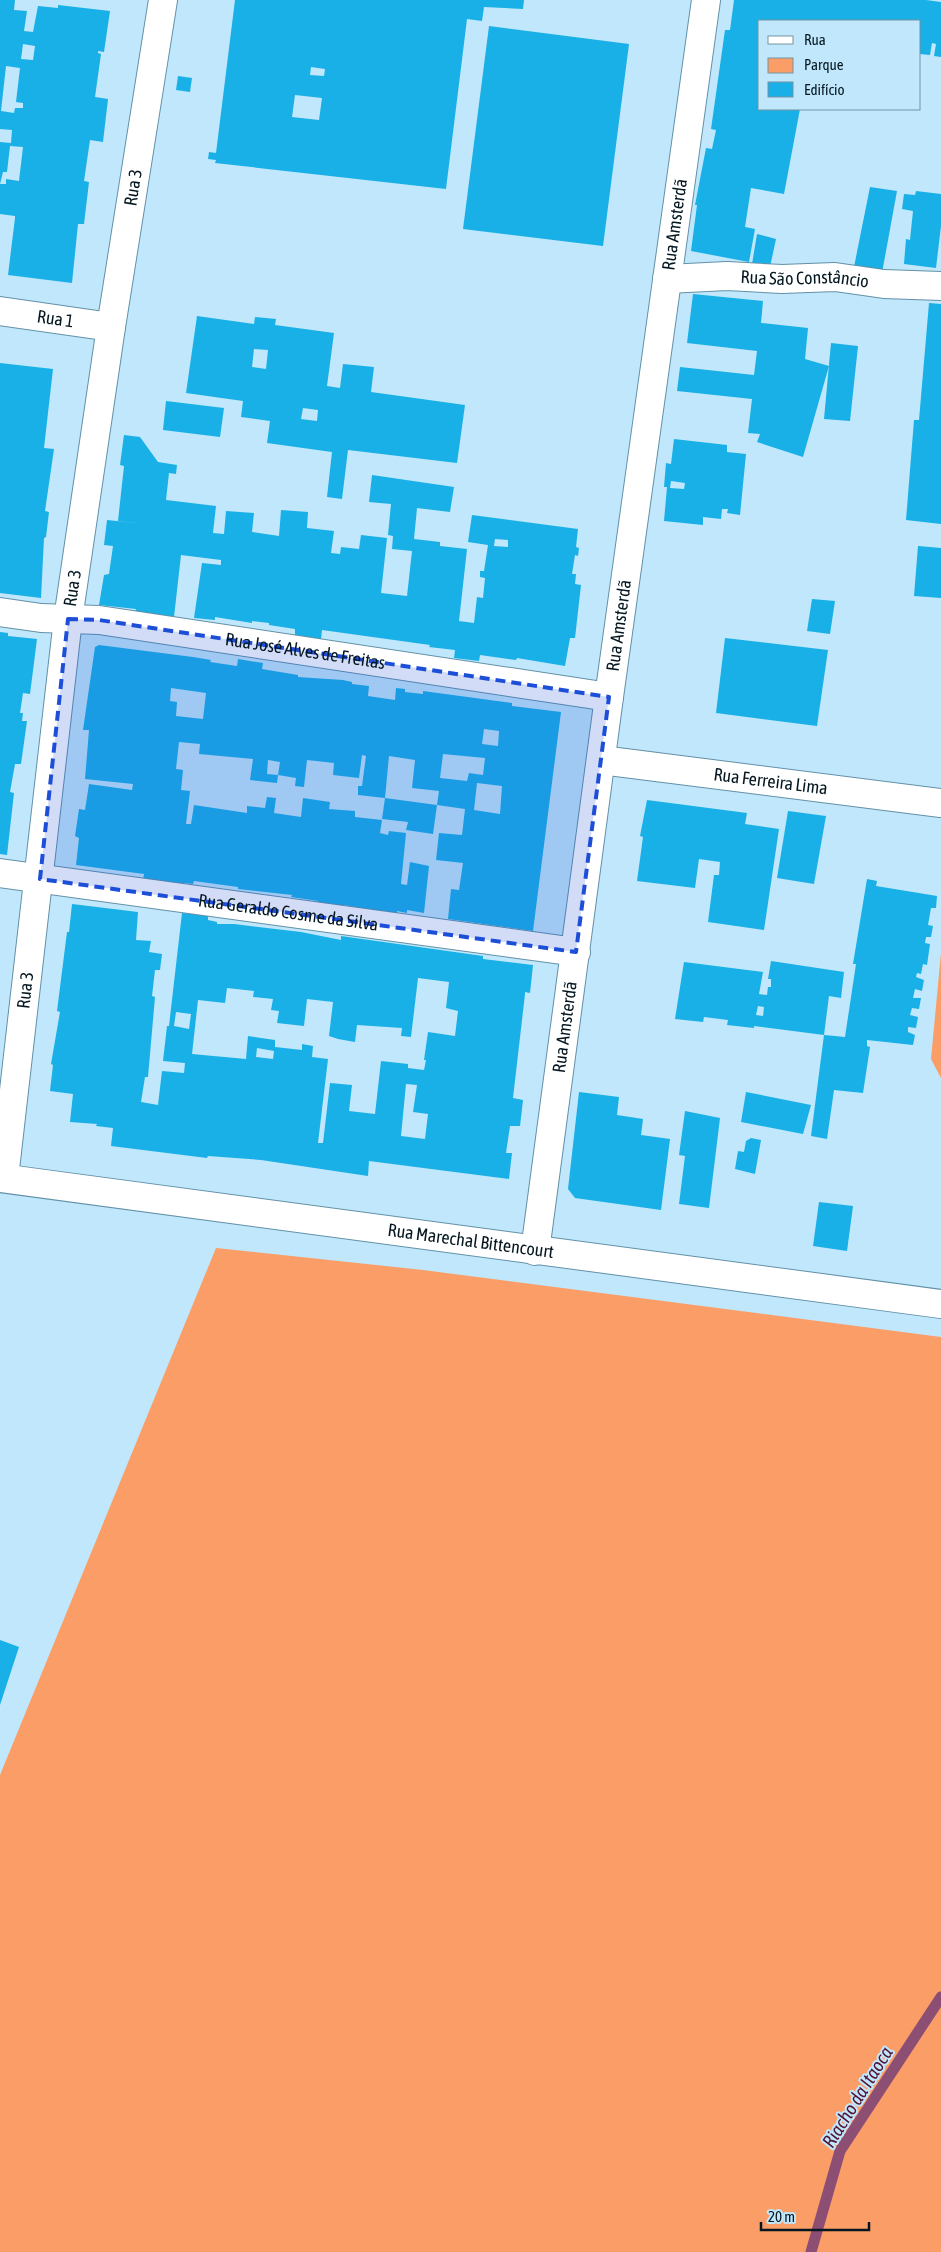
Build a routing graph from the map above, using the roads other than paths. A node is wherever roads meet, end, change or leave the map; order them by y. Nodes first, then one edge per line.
1 (163, 0) edge
2 (706, 0) edge
3 (667, 279) junction
4 (941, 286) edge
5 (0, 311) edge
6 (111, 327) junction
7 (0, 612) edge
8 (68, 619) junction
9 (609, 697) junction
10 (601, 760) junction
11 (941, 803) edge
12 (0, 873) edge
13 (40, 879) junction
14 (576, 952) junction
15 (2, 1178) edge
16 (535, 1251) junction
17 (941, 1304) edge

1 - 6 street, Rua 3
2 - 3 street, Rua Amsterdã
3 - 4 street, Rua São Constâncio
3 - 9 street, Rua Amsterdã
5 - 6 street, Rua 1
6 - 8 street, Rua 3
7 - 8 street, Rua José Alves de Freitas
8 - 9 street, Rua José Alves de Freitas
8 - 13 street, Rua 3
9 - 10 street, Rua Amsterdã
10 - 11 street, Rua Ferreira Lima
10 - 14 street, Rua Amsterdã
12 - 13 street, Rua Geraldo Cosme da Silva
13 - 14 street, Rua Geraldo Cosme da Silva
13 - 15 street, Rua 3
14 - 16 street, Rua Amsterdã
15 - 16 street, Rua Marechal Bittencourt
16 - 17 street, Rua Marechal Bittencourt

